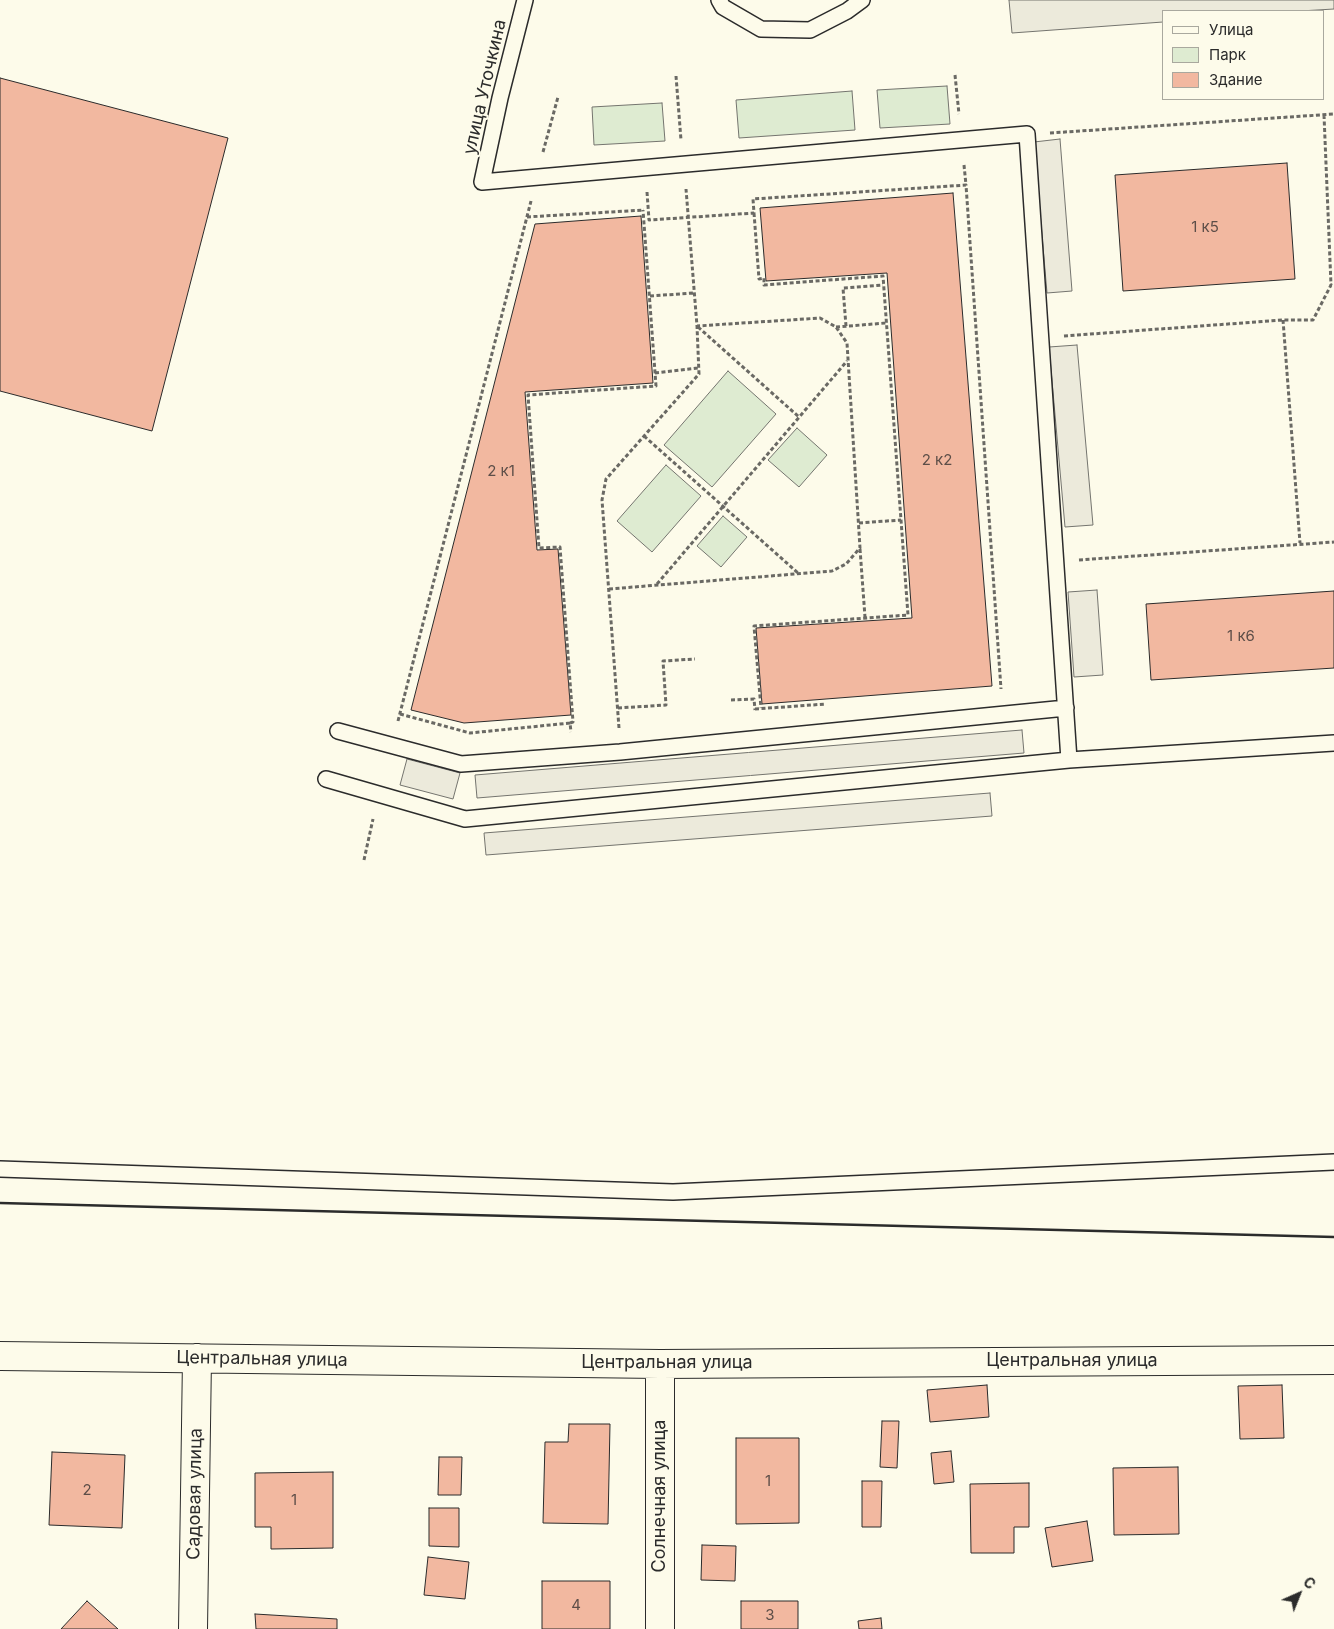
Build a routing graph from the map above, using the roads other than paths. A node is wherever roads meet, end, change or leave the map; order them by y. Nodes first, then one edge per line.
1 (525, 0) edge
2 (719, 0) edge
3 (862, 0) edge
4 (1066, 708) junction
5 (338, 731) dead end
6 (1334, 743) edge
7 (1069, 760) junction
8 (326, 779) dead end
9 (1334, 1162) edge
10 (0, 1169) edge
11 (0, 1356) edge
12 (196, 1358) junction
13 (1334, 1360) edge
14 (660, 1364) junction
15 (193, 1629) edge
16 (660, 1629) edge

1 - 4 lane, улица Уточкина
2 - 3 lane
4 - 5 lane
4 - 7 lane
6 - 7 lane
7 - 8 lane
9 - 10 lane
11 - 12 street, Центральная улица
12 - 14 street, Центральная улица
12 - 15 street, Садовая улица
13 - 14 street, Центральная улица
14 - 16 street, Солнечная улица

